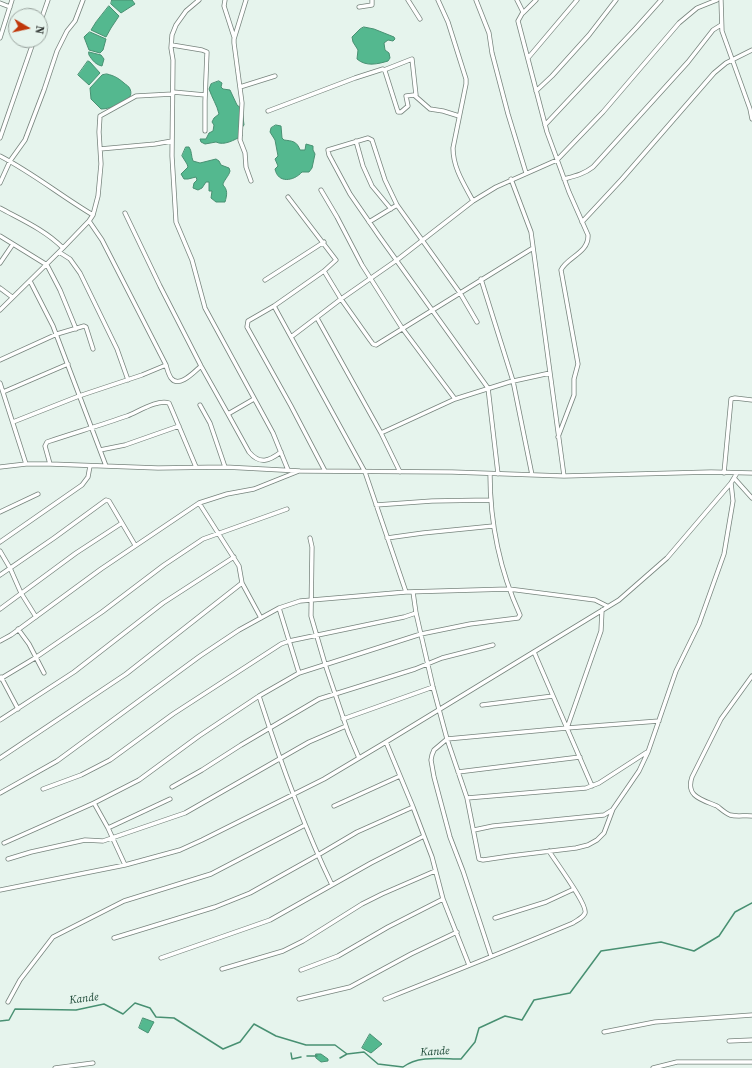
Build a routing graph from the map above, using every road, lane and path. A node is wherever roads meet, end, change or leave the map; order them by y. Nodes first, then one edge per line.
1 (12, 0) edge
2 (83, 0) edge
3 (199, 0) edge
4 (225, 0) edge
5 (246, 0) edge
6 (372, 0) edge
7 (408, 0) edge
8 (438, 0) edge
9 (476, 0) edge
10 (517, 0) edge
11 (536, 0) edge
12 (577, 0) edge
13 (616, 0) edge
14 (661, 0) edge
15 (719, 0) edge
16 (0, 2) edge
17 (10, 7) junction
18 (359, 8) dead end
19 (523, 14) junction
20 (420, 19) dead end
21 (721, 25) junction
22 (0, 38) edge
23 (234, 39) junction
24 (172, 45) junction
25 (31, 48) edge
26 (752, 50) edge
27 (528, 58) junction
28 (732, 60) junction
29 (384, 70) junction
30 (275, 76) dead end
31 (240, 87) junction
32 (536, 91) junction
33 (173, 94) junction
34 (205, 95) junction
35 (416, 95) junction
36 (268, 111) dead end
37 (459, 116) junction
38 (752, 119) edge
39 (545, 125) junction
40 (205, 131) dead end
41 (0, 138) edge
42 (172, 141) junction
43 (356, 142) junction
44 (100, 149) junction
45 (0, 156) edge
46 (557, 160) junction
47 (10, 161) junction
48 (526, 173) junction
49 (564, 179) junction
50 (511, 180) junction
51 (251, 181) dead end
52 (0, 183) edge
53 (321, 190) dead end
54 (288, 197) dead end
55 (473, 201) junction
56 (397, 205) junction
57 (0, 208) edge
58 (391, 209) junction
59 (125, 213) dead end
60 (93, 215) junction
61 (89, 221) junction
62 (369, 222) junction
63 (582, 222) junction
64 (0, 236) edge
65 (423, 241) junction
66 (324, 242) junction
67 (13, 244) junction
68 (63, 248) junction
69 (533, 248) junction
70 (59, 252) junction
71 (397, 260) junction
72 (0, 263) edge
73 (47, 265) junction
74 (324, 271) junction
75 (371, 279) junction
76 (481, 279) junction
77 (265, 280) dead end
78 (30, 282) junction
79 (0, 288) edge
80 (460, 293) junction
81 (12, 297) junction
82 (341, 299) junction
83 (274, 306) junction
84 (0, 310) edge
85 (432, 310) junction
86 (317, 318) junction
87 (477, 322) dead end
88 (402, 328) junction
89 (76, 329) junction
90 (57, 334) junction
91 (291, 337) junction
92 (93, 349) dead end
93 (0, 360) edge
94 (68, 364) junction
95 (166, 366) junction
96 (201, 366) junction
97 (550, 373) junction
98 (128, 380) junction
99 (513, 381) junction
100 (0, 382) edge
101 (488, 388) junction
102 (3, 392) junction
103 (80, 396) junction
104 (455, 398) junction
105 (254, 399) junction
106 (752, 400) edge
107 (200, 405) dead end
108 (228, 414) junction
109 (13, 422) junction
110 (179, 426) junction
111 (90, 427) junction
112 (381, 433) junction
113 (558, 437) junction
114 (100, 450) junction
115 (281, 452) junction
116 (26, 464) junction
117 (50, 464) junction
118 (90, 466) junction
119 (106, 466) junction
120 (0, 467) edge
121 (196, 467) junction
122 (225, 467) junction
123 (288, 470) junction
124 (300, 471) junction
125 (325, 471) junction
126 (365, 472) junction
127 (400, 472) junction
128 (724, 473) junction
129 (737, 473) junction
130 (752, 473) edge
131 (490, 474) junction
132 (498, 474) junction
133 (532, 475) junction
134 (564, 476) junction
135 (734, 478) junction
136 (731, 483) junction
137 (38, 494) dead end
138 (752, 498) edge
139 (490, 500) junction
140 (199, 503) junction
141 (376, 505) junction
142 (287, 509) dead end
143 (0, 512) edge
144 (122, 523) junction
145 (493, 526) junction
146 (219, 533) junction
147 (310, 538) dead end
148 (387, 538) junction
149 (0, 542) edge
150 (135, 545) junction
151 (0, 551) edge
152 (234, 557) junction
153 (10, 568) junction
154 (0, 575) edge
155 (242, 584) junction
156 (509, 589) junction
157 (406, 592) junction
158 (414, 592) junction
159 (21, 593) junction
160 (311, 600) junction
161 (608, 606) junction
162 (279, 608) junction
163 (0, 609) edge
164 (602, 610) junction
165 (416, 613) junction
166 (36, 617) junction
167 (260, 618) junction
168 (18, 630) junction
169 (421, 634) junction
170 (316, 635) junction
171 (0, 641) edge
172 (288, 641) junction
173 (493, 645) dead end
174 (534, 652) junction
175 (35, 658) junction
176 (325, 664) junction
177 (428, 664) junction
178 (44, 673) dead end
179 (299, 673) junction
180 (752, 676) edge
181 (0, 678) edge
182 (433, 687) junction
183 (335, 694) junction
184 (259, 696) junction
185 (553, 696) junction
186 (482, 705) dead end
187 (18, 709) junction
188 (439, 710) junction
189 (343, 719) junction
190 (0, 720) edge
191 (659, 721) junction
192 (346, 726) junction
193 (269, 728) junction
194 (567, 728) junction
195 (447, 739) junction
196 (386, 742) junction
197 (648, 752) junction
198 (580, 757) junction
199 (0, 758) edge
200 (280, 758) junction
201 (359, 758) junction
202 (458, 772) junction
203 (400, 776) junction
204 (592, 786) junction
205 (172, 787) dead end
206 (43, 789) dead end
207 (0, 793) edge
208 (293, 794) junction
209 (467, 798) junction
210 (170, 799) dead end
211 (94, 803) junction
212 (334, 806) dead end
213 (413, 807) junction
214 (614, 809) junction
215 (752, 816) edge
216 (305, 825) junction
217 (108, 828) junction
218 (474, 830) junction
219 (424, 836) junction
220 (113, 838) junction
221 (4, 843) dead end
222 (549, 851) junction
223 (318, 855) junction
224 (8, 859) dead end
225 (124, 865) junction
226 (435, 871) junction
227 (332, 885) junction
228 (574, 889) junction
229 (0, 890) edge
230 (443, 899) junction
231 (495, 918) dead end
232 (457, 932) junction
233 (114, 938) dead end
234 (491, 956) junction
235 (161, 958) dead end
236 (469, 965) junction
237 (222, 969) dead end
238 (301, 970) dead end
239 (299, 999) dead end
240 (386, 999) dead end
241 (8, 1002) dead end
242 (752, 1015) edge
243 (604, 1032) dead end
244 (752, 1040) edge
245 (729, 1041) dead end
246 (752, 1062) edge
247 (93, 1063) dead end
248 (55, 1068) edge
249 (654, 1068) edge

1 - 17 street
2 - 47 street
3 - 24 street
4 - 23 street
5 - 23 street
6 - 18 street
7 - 20 street
8 - 37 street
9 - 48 street
10 - 19 street
11 - 19 street
12 - 27 street
13 - 32 street
14 - 39 street
15 - 21 street
15 - 46 street
16 - 17 street
17 - 22 street
19 - 27 street
21 - 28 street
21 - 49 street
23 - 31 street
24 - 33 street
24 - 34 street
25 - 41 street
26 - 28 street
27 - 32 street
28 - 38 street
28 - 63 street
29 - 35 street
29 - 35 street
29 - 36 street
30 - 31 street
31 - 51 street
32 - 39 street
33 - 34 street
33 - 42 street
33 - 44 street
34 - 40 street
35 - 37 street
37 - 55 street
39 - 46 street
42 - 44 street
42 - 105 street
43 - 56 street
43 - 58 street
43 - 62 street
44 - 60 street
45 - 47 street
46 - 48 street
46 - 49 street
47 - 52 street
47 - 60 street
48 - 50 street
49 - 63 street
50 - 55 street
50 - 69 street
53 - 75 street
54 - 66 street
55 - 65 street
56 - 58 street
56 - 65 street
57 - 68 street
58 - 62 street
59 - 96 street
60 - 61 street
61 - 68 street
61 - 95 street
62 - 71 street
63 - 113 street
64 - 67 street
65 - 71 street
65 - 80 street
66 - 74 street
66 - 77 street
67 - 72 street
67 - 73 street
68 - 70 street
69 - 76 street
69 - 97 street
70 - 73 street
70 - 98 street
71 - 75 street
71 - 85 street
73 - 78 street
73 - 89 street
74 - 82 street
74 - 83 street
75 - 82 street
75 - 88 street
76 - 80 street
76 - 99 street
78 - 81 street
78 - 90 street
79 - 81 street
80 - 85 street
80 - 87 street
81 - 84 street
82 - 86 street
82 - 88 street
83 - 91 street
83 - 125 street
85 - 88 street
85 - 101 street
86 - 91 street
86 - 112 street
88 - 104 street
89 - 90 street
89 - 92 street
90 - 93 street
90 - 94 street
91 - 126 street
94 - 102 street
94 - 103 street
95 - 96 street
95 - 98 street
96 - 108 street
97 - 99 street
97 - 113 street
98 - 103 street
99 - 101 street
99 - 133 street
100 - 102 street
101 - 104 street
101 - 132 street
102 - 109 street
103 - 109 street
103 - 111 street
104 - 112 street
105 - 108 street
105 - 115 street
106 - 128 street
107 - 122 street
108 - 115 street
109 - 116 street
110 - 111 street
110 - 114 street
110 - 121 street
111 - 114 street
111 - 117 street
112 - 127 street
113 - 134 street
114 - 119 street
115 - 123 street
116 - 117 street
116 - 120 street
117 - 118 street
118 - 119 street
118 - 149 street
119 - 121 street
121 - 122 street
122 - 123 street
123 - 124 street
124 - 125 street
124 - 140 street
125 - 126 street
126 - 127 street
126 - 141 street
127 - 131 street
128 - 129 street
128 - 134 street
129 - 130 street
129 - 135 street
131 - 132 street
131 - 139 street
132 - 133 street
133 - 134 street
135 - 136 street
135 - 138 street
136 - 161 street
136 - 191 street
137 - 143 street
139 - 141 street
139 - 145 street
140 - 146 street
140 - 150 street
141 - 148 street
142 - 146 street
144 - 150 street
144 - 153 street
144 - 159 street
145 - 148 street
145 - 156 street
146 - 152 street
146 - 175 street
147 - 160 street
148 - 157 street
150 - 166 street
151 - 153 street
152 - 155 street
152 - 187 street
153 - 154 street
153 - 159 street
155 - 167 street
155 - 199 street
156 - 158 street
156 - 161 street
156 - 169 street
157 - 158 street
157 - 160 street
158 - 165 street
159 - 163 street
159 - 166 street
160 - 162 street
160 - 170 street
161 - 164 street
162 - 167 street
162 - 172 street
164 - 174 street
164 - 194 street
165 - 169 street
165 - 170 street
166 - 168 street
167 - 207 street
168 - 171 street
168 - 175 street
169 - 176 street
169 - 177 street
170 - 172 street
170 - 176 street
172 - 179 street
172 - 206 street
173 - 177 street
174 - 185 street
174 - 188 street
175 - 178 street
175 - 181 street
176 - 179 street
176 - 183 street
177 - 182 street
177 - 183 street
179 - 184 street
180 - 215 street
181 - 187 street
182 - 188 street
182 - 189 street
183 - 189 street
183 - 193 street
184 - 193 street
184 - 211 street
185 - 186 street
185 - 194 street
187 - 190 street
188 - 195 street
188 - 196 street
189 - 192 street
191 - 194 street
191 - 197 street
192 - 200 street
192 - 201 street
193 - 200 street
193 - 205 street
194 - 195 street
194 - 198 street
195 - 202 street
195 - 234 street
196 - 201 street
196 - 203 street
197 - 204 street
197 - 214 street
198 - 202 street
198 - 204 street
200 - 208 street
200 - 220 street
201 - 208 street
202 - 209 street
203 - 212 street
203 - 213 street
204 - 209 street
208 - 216 street
208 - 225 street
209 - 218 street
210 - 217 street
211 - 217 street
211 - 221 street
213 - 219 street
213 - 223 street
214 - 218 street
214 - 222 street
216 - 223 street
216 - 241 street
217 - 220 street
218 - 222 street
219 - 226 street
219 - 227 street
220 - 224 street
220 - 225 street
222 - 228 street
223 - 227 street
223 - 233 street
225 - 229 street
226 - 230 street
226 - 237 street
227 - 235 street
228 - 231 street
228 - 234 street
230 - 232 street
230 - 238 street
232 - 236 street
232 - 239 street
234 - 236 street
236 - 240 street
242 - 243 street
244 - 245 street
246 - 249 street
247 - 248 street

